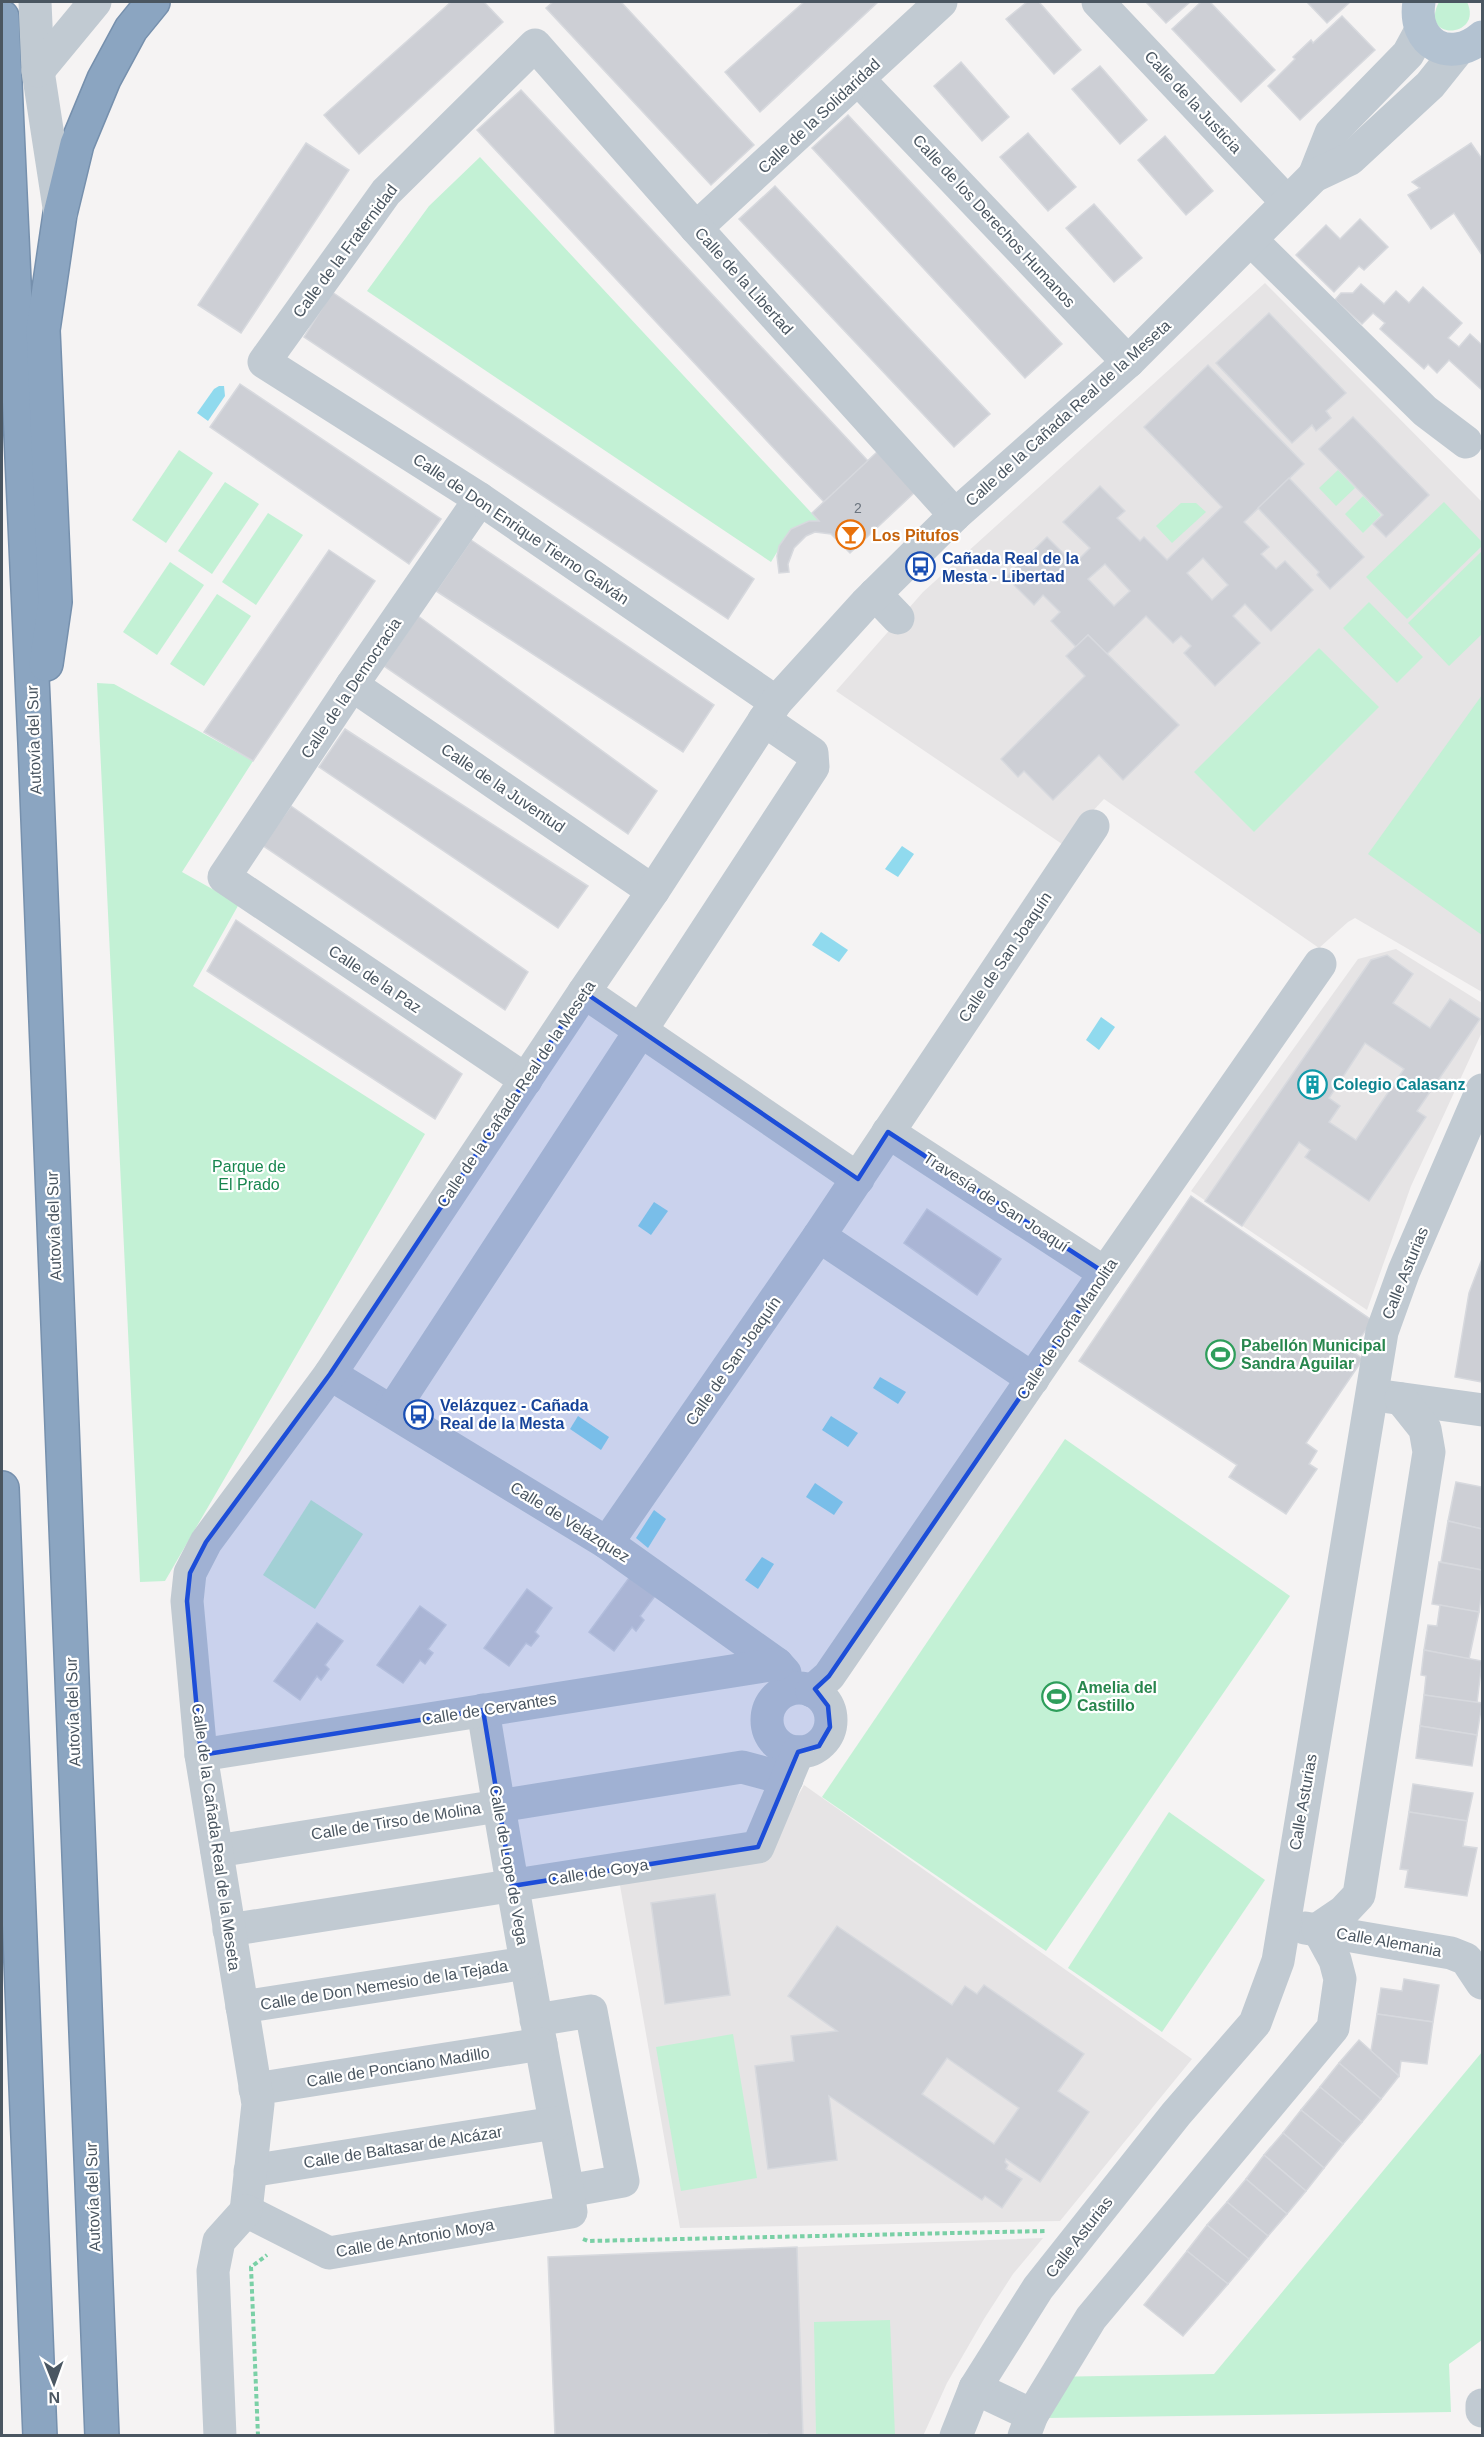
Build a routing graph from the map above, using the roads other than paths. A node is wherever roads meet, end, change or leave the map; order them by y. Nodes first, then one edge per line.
1 (35, 2) edge
2 (95, 2) edge
3 (153, 2) edge
4 (941, 2) edge
5 (1098, 2) edge
6 (1420, 16) edge
7 (2, 17) edge
8 (535, 45) joint
9 (1474, 50) edge
10 (38, 71) junction
11 (859, 80) junction
12 (1314, 176) junction
13 (1287, 202) junction
14 (60, 214) junction
15 (696, 228) junction
16 (1251, 240) junction
17 (264, 362) joint
18 (1128, 363) junction
19 (1466, 442) dead end
20 (480, 499) junction
21 (955, 515) junction
22 (875, 594) junction
23 (898, 618) dead end
24 (352, 685) junction
25 (770, 711) junction
26 (34, 743) junction
27 (1093, 826) dead end
28 (224, 877) joint
29 (654, 891) junction
30 (1320, 964) dead end
31 (584, 992) junction
32 (638, 1031) junction
33 (526, 1080) junction
34 (1482, 1090) edge
35 (888, 1132) junction
36 (858, 1179) junction
37 (819, 1236) junction
38 (1104, 1273) junction
39 (330, 1374) junction
40 (1033, 1379) junction
41 (1386, 1396) junction
42 (1482, 1410) edge
43 (392, 1411) junction
44 (2, 1488) edge
45 (607, 1543) junction
46 (777, 1664) junction
47 (804, 1690) junction
48 (483, 1710) junction
49 (201, 1755) junction
50 (793, 1766) junction
51 (498, 1804) junction
52 (217, 1851) junction
53 (512, 1886) junction
54 (1283, 1925) junction
55 (1318, 1929) junction
56 (229, 1930) junction
57 (526, 1963) junction
58 (1482, 1983) edge
59 (242, 2007) junction
60 (539, 2032) junction
61 (255, 2090) junction
62 (555, 2123) junction
63 (250, 2171) junction
64 (568, 2191) junction
65 (246, 2211) junction
66 (975, 2388) junction
67 (1482, 2405) edge
68 (1482, 2411) edge
69 (1028, 2426) edge
70 (40, 2436) edge
71 (102, 2436) edge
72 (220, 2436) edge
73 (956, 2436) edge

1 - 10 street
2 - 10 street
3 - 14 highway
4 - 11 street, Calle de la Solidaridad
5 - 13 street, Calle de la Justicia
6 - 9 main road
6 - 12 street, Calle de la Cañada Real de la Meseta
7 - 26 highway, Autovía del Sur
8 - 15 street, Calle de la Libertad
8 - 17 street, Calle de la Fraternidad
9 - 12 street, Calle de la Cañada Real de la Meseta
10 - 14 street
11 - 15 street, Calle de la Solidaridad
11 - 18 street, Calle de los Derechos Humanos
12 - 13 street, Calle de la Cañada Real de la Meseta
13 - 16 street, Calle de la Cañada Real de la Meseta
14 - 26 highway
15 - 21 street, Calle de la Libertad
16 - 18 street, Calle de la Cañada Real de la Meseta
16 - 19 street
17 - 20 street, Calle de Don Enrique Tierno Galván
18 - 21 street, Calle de la Cañada Real de la Meseta
20 - 24 street, Calle de la Democracia
20 - 25 street, Calle de Don Enrique Tierno Galván
21 - 22 street, Calle de la Cañada Real de la Meseta
22 - 23 street
22 - 25 street, Calle de la Cañada Real de la Meseta
24 - 28 street, Calle de la Democracia
24 - 29 street, Calle de la Juventud
25 - 29 street, Calle de la Cañada Real de la Meseta
25 - 32 street, Calle de Don Enrique Tierno Galván
26 - 71 highway, Autovía del Sur
27 - 35 street, Calle de San Joaquín
28 - 33 street, Calle de la Paz
29 - 31 street, Calle de la Cañada Real de la Meseta
30 - 38 street, Calle de Doña Manolita
31 - 32 street
31 - 33 street, Calle de la Cañada Real de la Meseta
32 - 36 street
32 - 43 street
33 - 39 street, Calle de la Cañada Real de la Meseta
34 - 41 street, Calle Asturias
35 - 36 street, Calle de San Joaquín
35 - 38 street, Travesía de San Joaquí
36 - 37 street, Calle de San Joaquín
37 - 40 street
37 - 45 street, Calle de San Joaquín
38 - 40 street, Calle de Doña Manolita
39 - 43 street, Calle de Velázquez
39 - 49 street, Calle de la Cañada Real de la Meseta
40 - 47 street, Calle de Doña Manolita
41 - 42 street
41 - 54 street, Calle Asturias
41 - 55 street
43 - 45 street, Calle de Velázquez
44 - 70 highway
45 - 46 street, Calle de Velázquez
46 - 47 street, Calle de Velázquez
46 - 48 street, Calle de Cervantes
47 - 50 street
47 - 50 street
48 - 49 street, Calle de Cervantes
48 - 51 street, Calle de Lope de Vega
49 - 52 street, Calle de la Cañada Real de la Meseta
50 - 51 street, Calle de Tirso de Molina
50 - 53 street, Calle de Goya
51 - 52 street, Calle de Tirso de Molina
51 - 53 street, Calle de Lope de Vega
52 - 56 street, Calle de la Cañada Real de la Meseta
53 - 56 street, Calle de Goya
53 - 57 street, Calle de Lope de Vega
54 - 55 street, Calle Alemania
54 - 66 street, Calle Asturias
55 - 58 street, Calle Alemania
55 - 69 street
56 - 59 street, Calle de la Cañada Real de la Meseta
57 - 59 street, Calle de Don Nemesio de la Tejada
57 - 60 street, Calle de Lope de Vega
59 - 61 street, Calle de la Cañada Real de la Meseta
60 - 61 street, Calle de Ponciano Madillo
60 - 62 street, Calle de Lope de Vega
60 - 64 street
61 - 63 street, Calle de la Cañada Real de la Meseta
62 - 63 street, Calle de Baltasar de Alcázar
62 - 64 street, Calle de Lope de Vega
63 - 65 street, Calle de la Cañada Real de la Meseta
64 - 65 street, Calle de Antonio Moya
65 - 72 street
66 - 69 street
66 - 73 street, Calle Asturias
67 - 68 street

